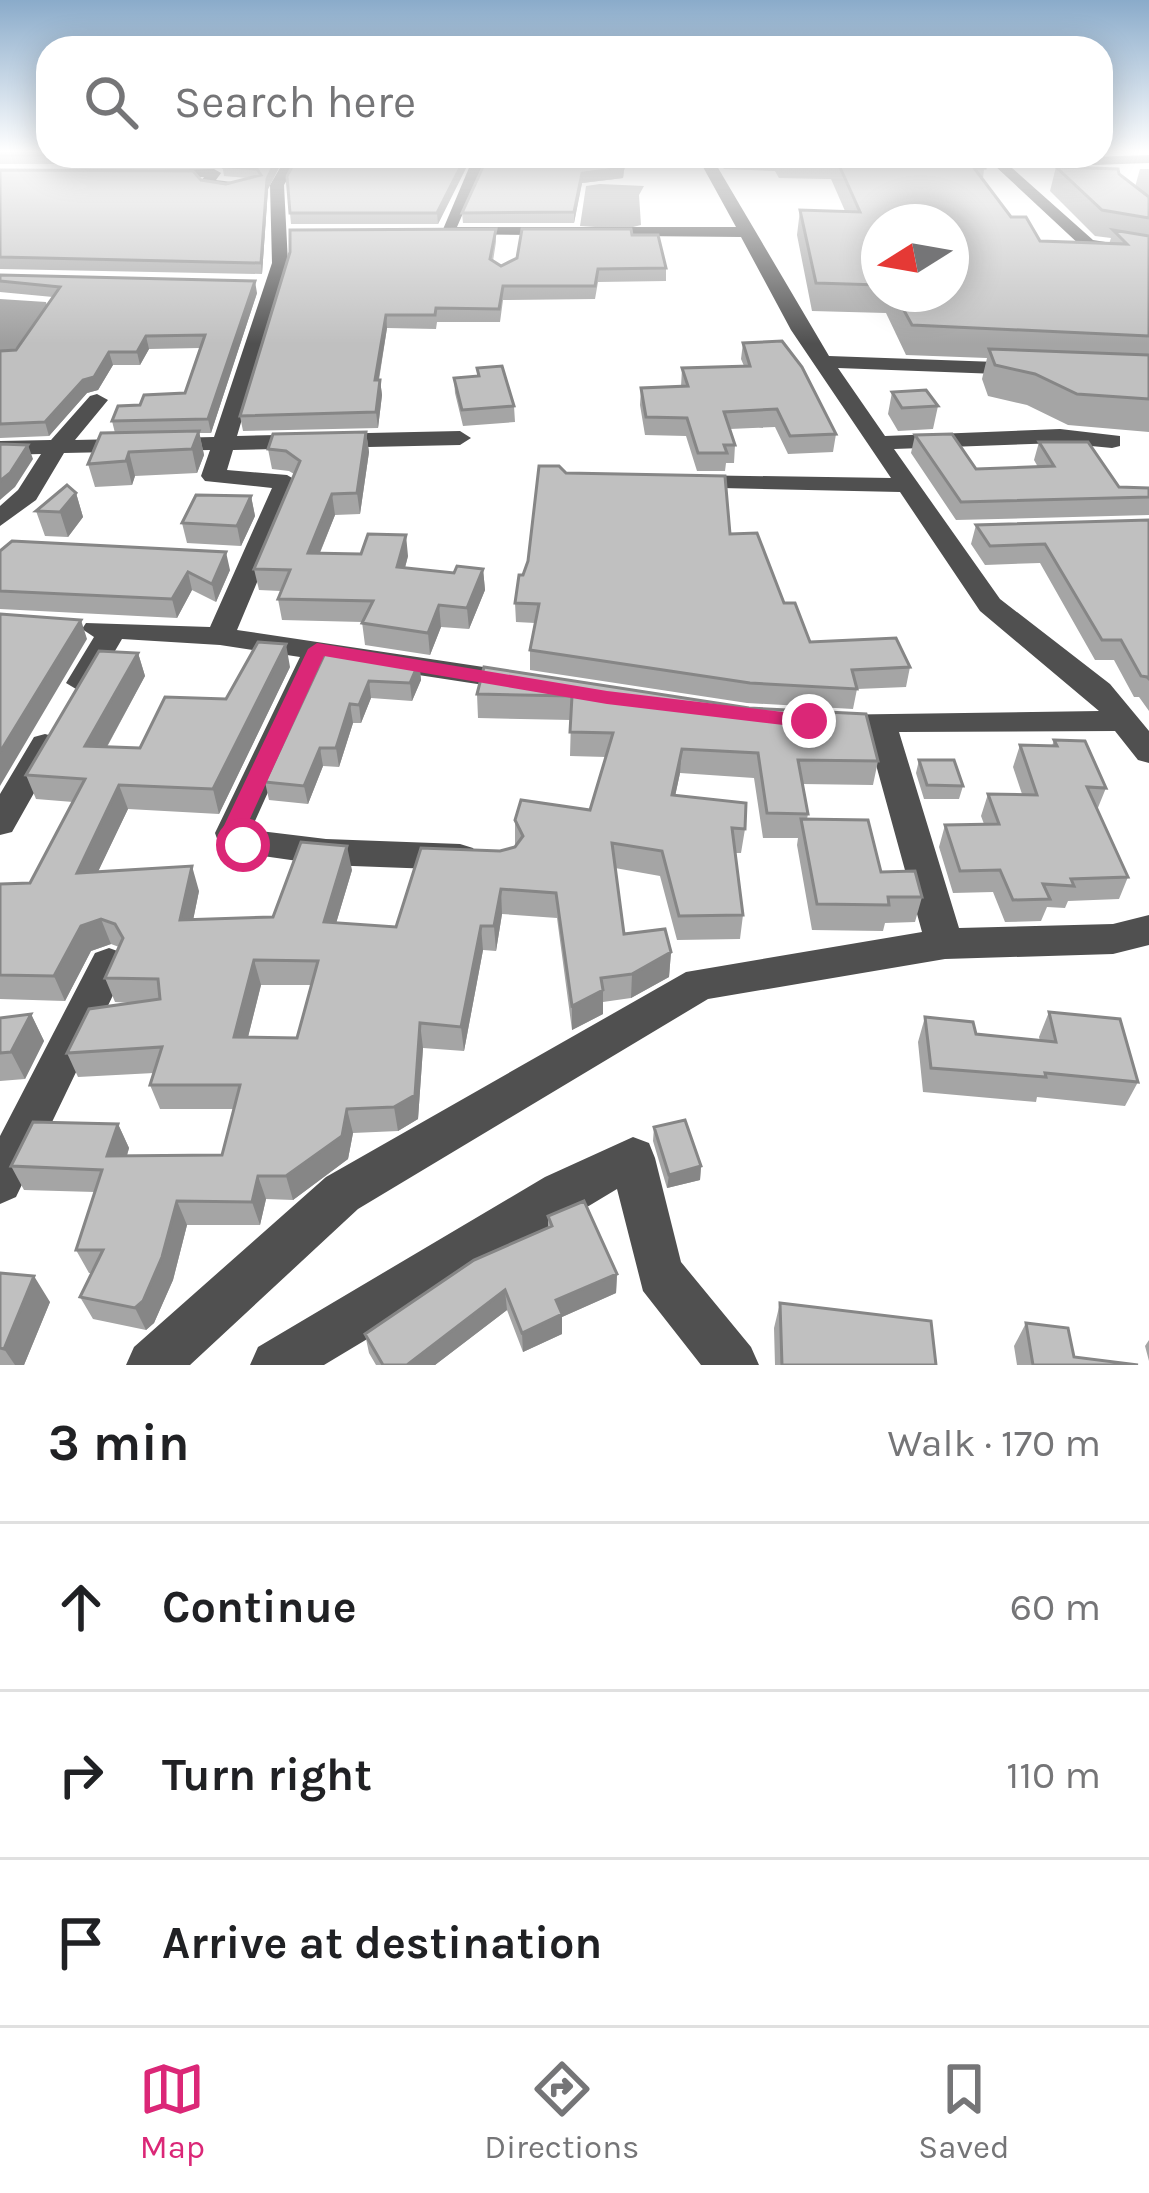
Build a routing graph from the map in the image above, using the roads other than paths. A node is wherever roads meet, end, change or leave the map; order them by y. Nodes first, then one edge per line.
1 (286, 217) edge
2 (453, 217) edge
3 (738, 217) edge
4 (1053, 217) edge
5 (426, 231) edge
6 (447, 231) junction
7 (511, 231) junction
8 (747, 232) junction
9 (508, 254) dead end
10 (1149, 254) edge
11 (824, 362) junction
12 (1057, 370) edge
13 (97, 400) dead end
14 (460, 438) dead end
15 (1112, 441) dead end
16 (224, 442) junction
17 (880, 443) junction
18 (57, 446) junction
19 (0, 448) edge
20 (669, 482) edge
21 (909, 485) junction
22 (0, 519) edge
23 (67, 627) edge
24 (112, 631) junction
25 (220, 636) junction
26 (317, 649) junction
27 (558, 687) edge
28 (809, 721) edge
29 (1124, 722) junction
30 (881, 725) junction
31 (1149, 752) edge
32 (0, 823) edge
33 (502, 858) edge
34 (1149, 930) edge
35 (945, 944) junction
36 (109, 964) edge
37 (0, 1182) edge
38 (152, 1365) edge
39 (276, 1365) edge
40 (734, 1365) edge

1 - 16 street
2 - 6 street
3 - 8 street
4 - 10 street
5 - 6 street
6 - 7 street
7 - 8 street
7 - 9 street
8 - 11 street
11 - 12 street
11 - 17 street
13 - 18 street
14 - 16 street
15 - 17 street
16 - 18 street
16 - 25 street
17 - 21 street
18 - 19 street
18 - 22 street
20 - 21 street
21 - 29 street
23 - 24 street
24 - 25 street
24 - 32 street
25 - 26 street
26 - 27 street
26 - 33 street
28 - 30 street
29 - 30 street
29 - 31 street
30 - 35 street
34 - 35 street
35 - 38 street
36 - 37 street
39 - 40 street

